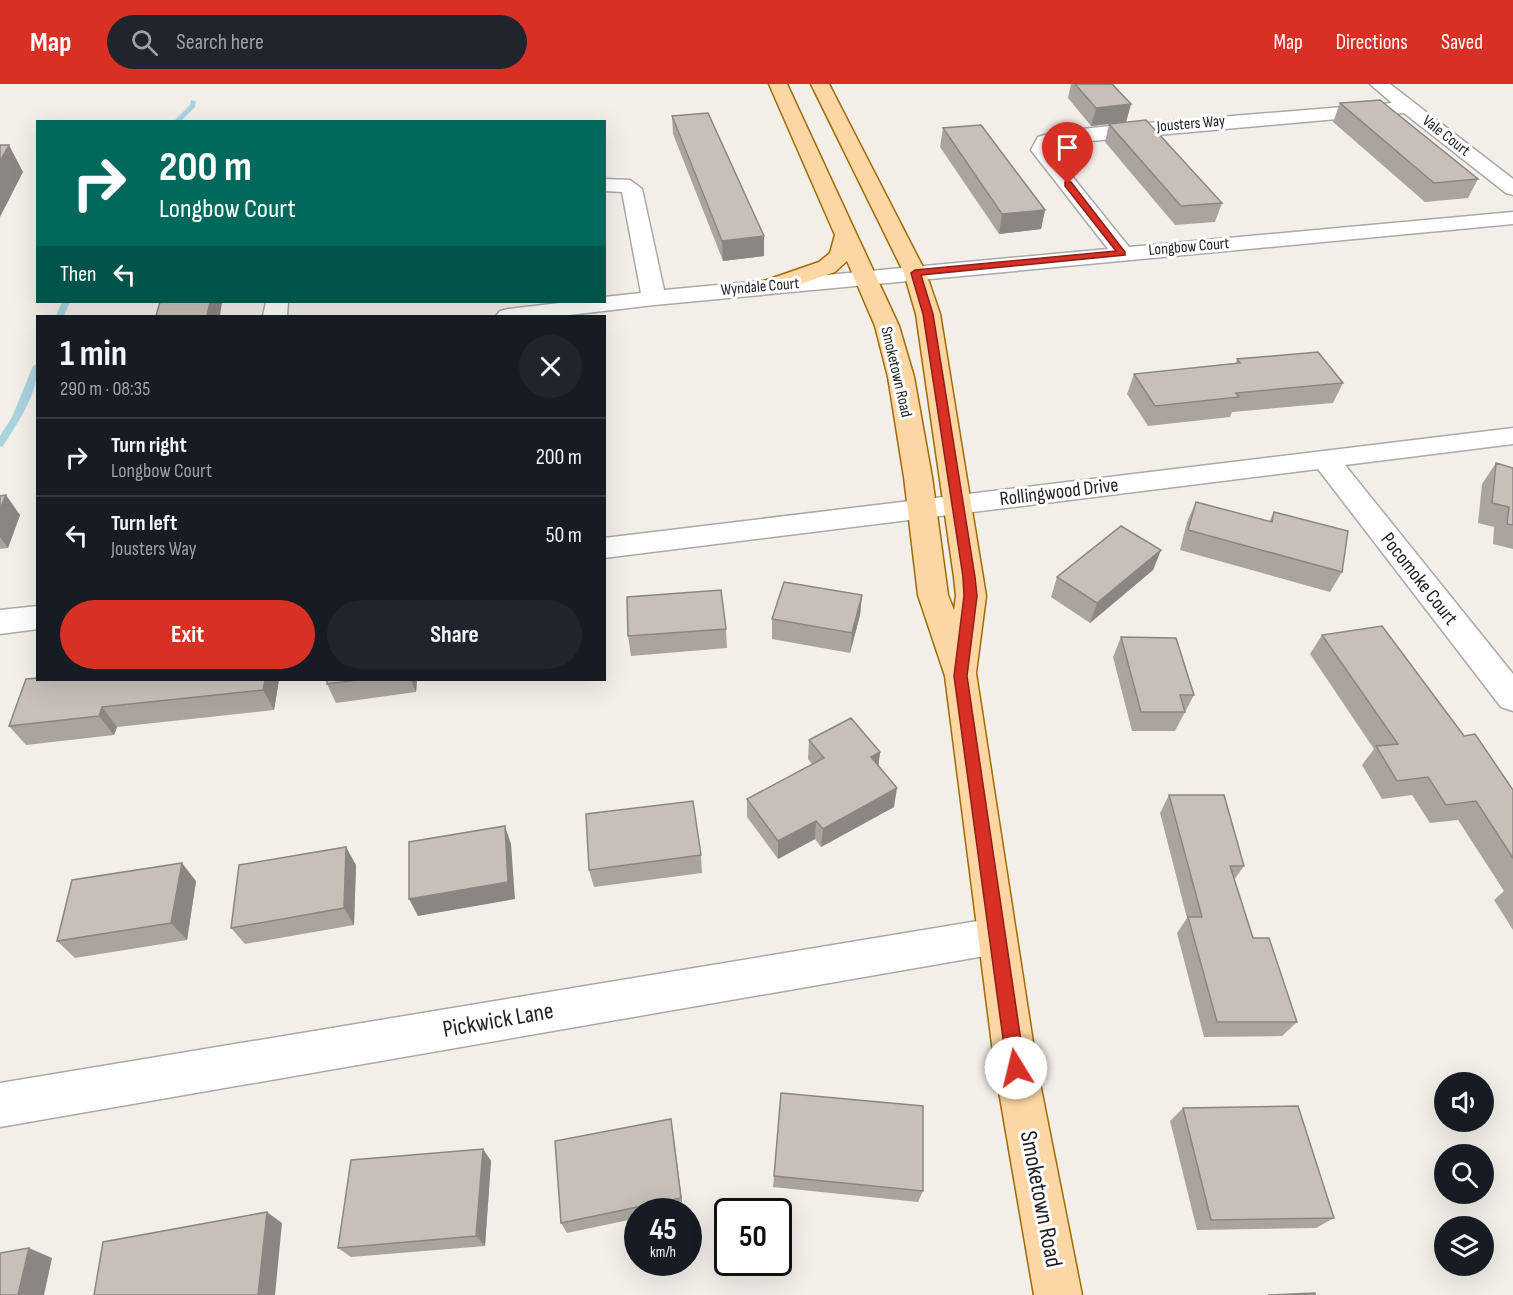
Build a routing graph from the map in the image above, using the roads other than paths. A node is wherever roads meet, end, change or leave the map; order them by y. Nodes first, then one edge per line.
1 (778, 84) edge
2 (820, 84) edge
3 (1379, 84) edge
4 (1408, 107) junction
5 (606, 185) edge
6 (1513, 189) edge
7 (1513, 218) edge
8 (846, 235) junction
9 (1122, 254) junction
10 (915, 273) junction
11 (865, 277) junction
12 (772, 286) junction
13 (654, 298) junction
14 (516, 315) edge
15 (1513, 436) edge
16 (1325, 459) junction
17 (959, 504) junction
18 (922, 508) junction
19 (606, 548) edge
20 (36, 617) edge
21 (0, 622) edge
22 (961, 676) junction
23 (1513, 698) edge
24 (996, 936) junction
25 (0, 1105) edge
26 (1058, 1295) edge

1 - 8 main road, Smoketown Road
2 - 10 main road, Smoketown Road
3 - 4 street, Vale Court
4 - 6 street, Vale Court
4 - 9 street, Jousters Way
5 - 13 street
7 - 9 street, Longbow Court
8 - 11 main road, Smoketown Road
8 - 12 main road
9 - 10 street, Longbow Court
10 - 11 street, Longbow Court
10 - 17 main road, Smoketown Road
11 - 12 street, Wyndale Court
11 - 18 main road, Smoketown Road
12 - 13 street, Wyndale Court
13 - 14 street, Wyndale Court
15 - 16 street, Rollingwood Drive
16 - 17 street, Rollingwood Drive
16 - 23 street, Pocomoke Court
17 - 18 street, Rollingwood Drive
17 - 22 main road, Smoketown Road
18 - 19 street, Rollingwood Drive
18 - 22 main road, Smoketown Road
20 - 21 street
22 - 24 main road, Smoketown Road
24 - 25 street, Pickwick Lane
24 - 26 main road, Smoketown Road

